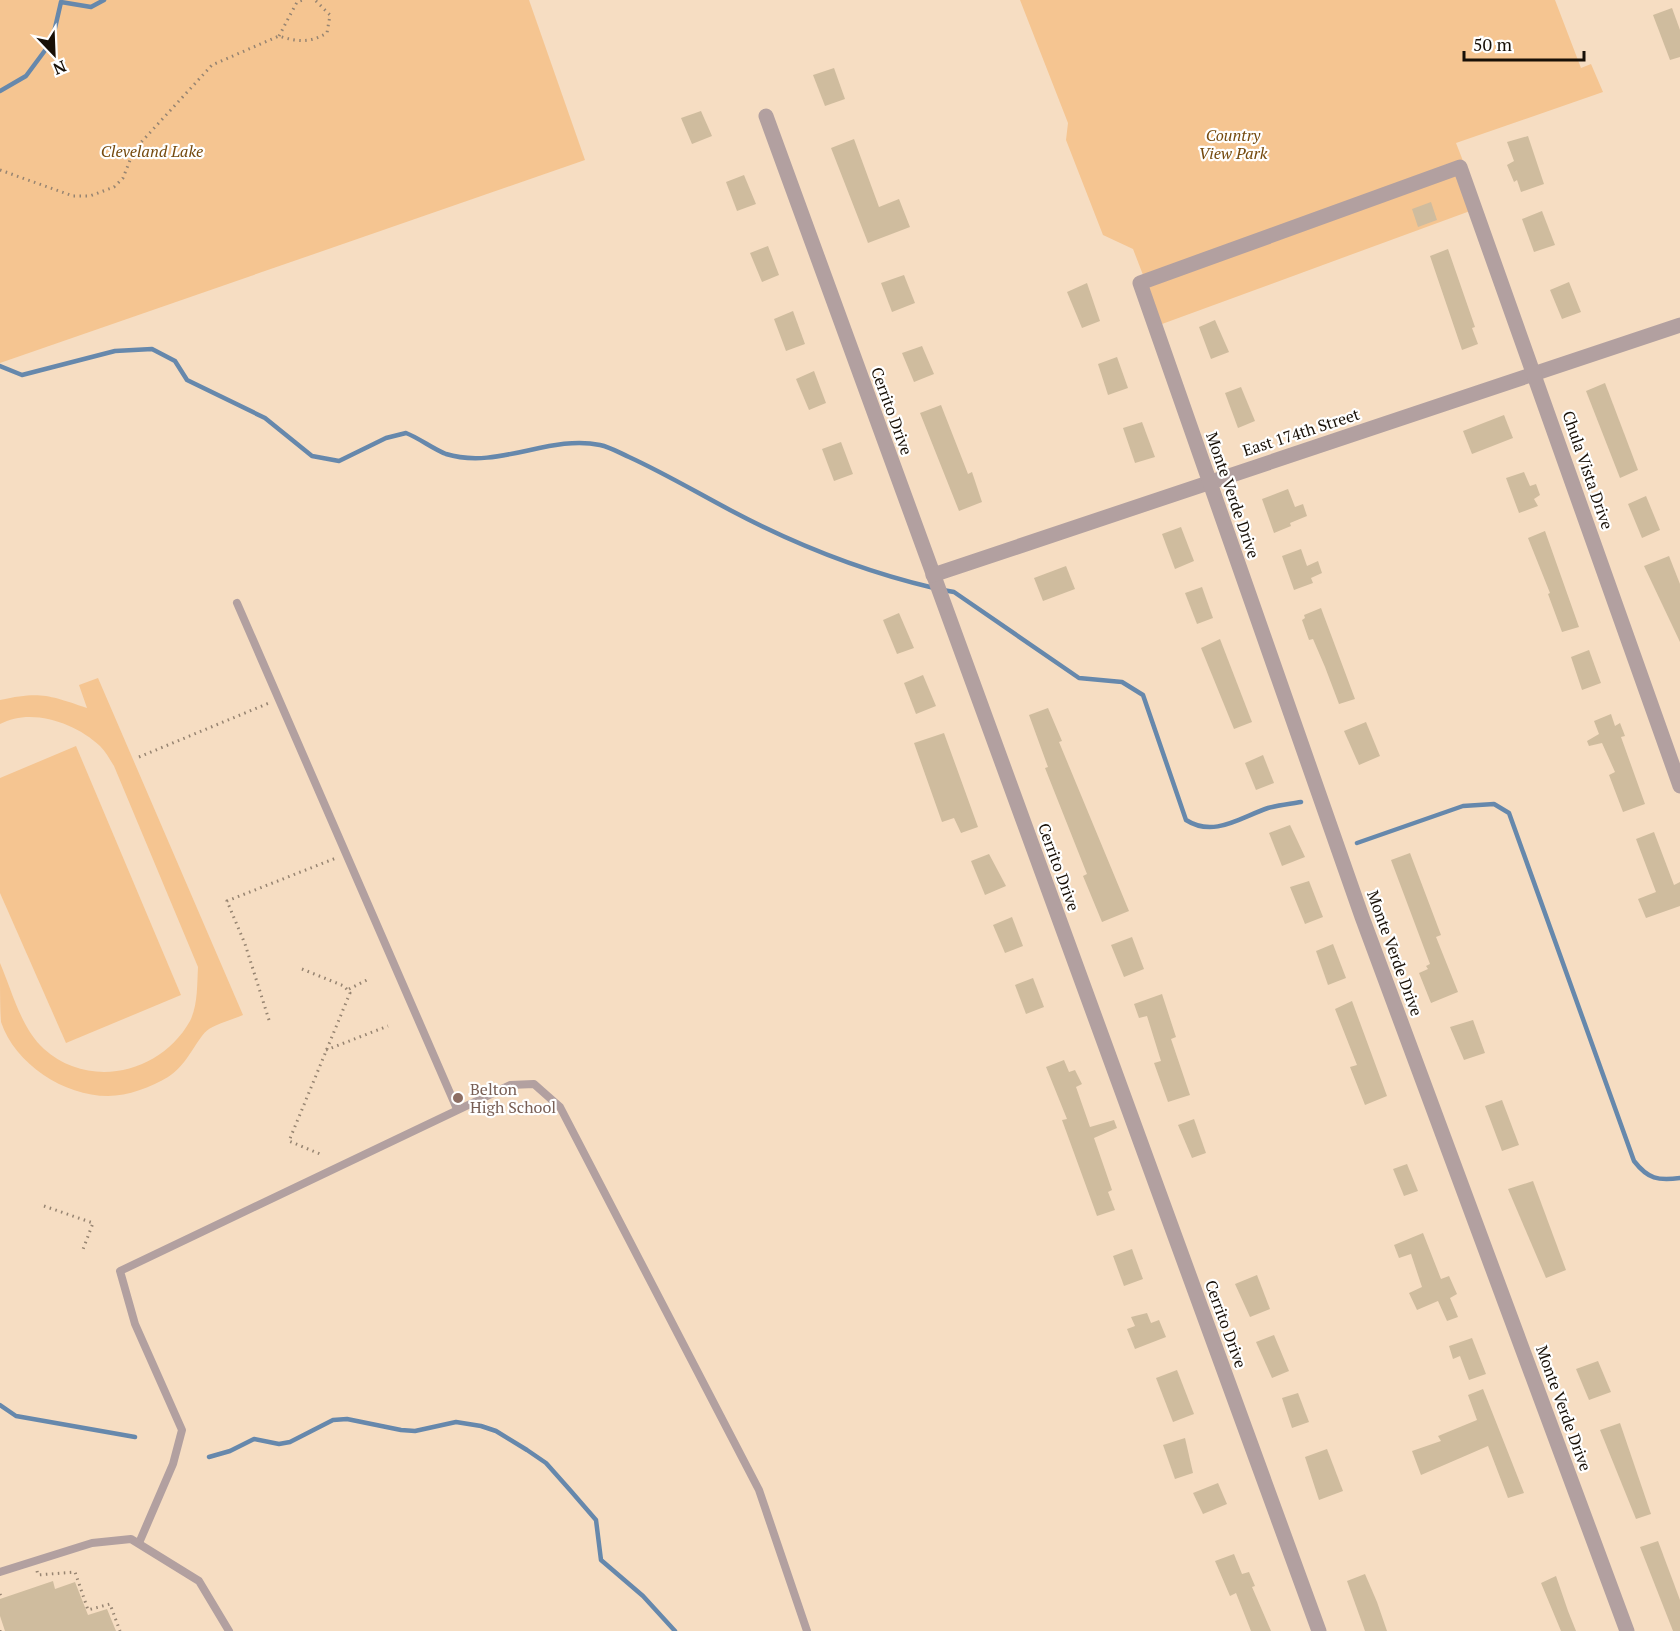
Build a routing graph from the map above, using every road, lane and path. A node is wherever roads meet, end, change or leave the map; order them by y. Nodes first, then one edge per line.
1 (303, 0) edge
2 (315, 0) edge
3 (279, 36) junction
4 (766, 116) dead end
5 (1460, 167) joint
6 (0, 170) edge
7 (1680, 325) edge
8 (1535, 373) junction
9 (1209, 482) junction
10 (933, 575) junction
11 (237, 603) dead end
12 (279, 699) junction
13 (139, 757) dead end
14 (1680, 786) edge
15 (346, 854) junction
16 (302, 969) dead end
17 (367, 980) dead end
18 (349, 989) junction
19 (269, 1020) dead end
20 (388, 1026) dead end
21 (326, 1050) junction
22 (458, 1109) junction
23 (320, 1154) dead end
24 (44, 1206) dead end
25 (82, 1252) dead end
26 (139, 1543) junction
27 (36, 1569) dead end
28 (0, 1572) edge
29 (120, 1631) edge
30 (229, 1631) edge
31 (807, 1631) edge
32 (1319, 1631) edge
33 (1627, 1631) edge

1 - 3 path
2 - 3 path
3 - 6 path
4 - 10 street, Cerrito Drive
5 - 8 street, Chula Vista Drive
5 - 9 street, Monte Verde Drive
7 - 8 street, East 174th Street
8 - 9 street, East 174th Street
8 - 14 street, Chula Vista Drive
9 - 10 street, East 174th Street
9 - 33 street, Monte Verde Drive
10 - 32 street, Cerrito Drive
11 - 12 lane
12 - 13 path
12 - 15 lane
15 - 19 path
15 - 22 lane
16 - 18 path
17 - 18 path
18 - 21 path
20 - 21 path
21 - 23 path
22 - 26 lane
22 - 31 lane
24 - 25 path
26 - 28 lane
26 - 30 lane
27 - 29 path

